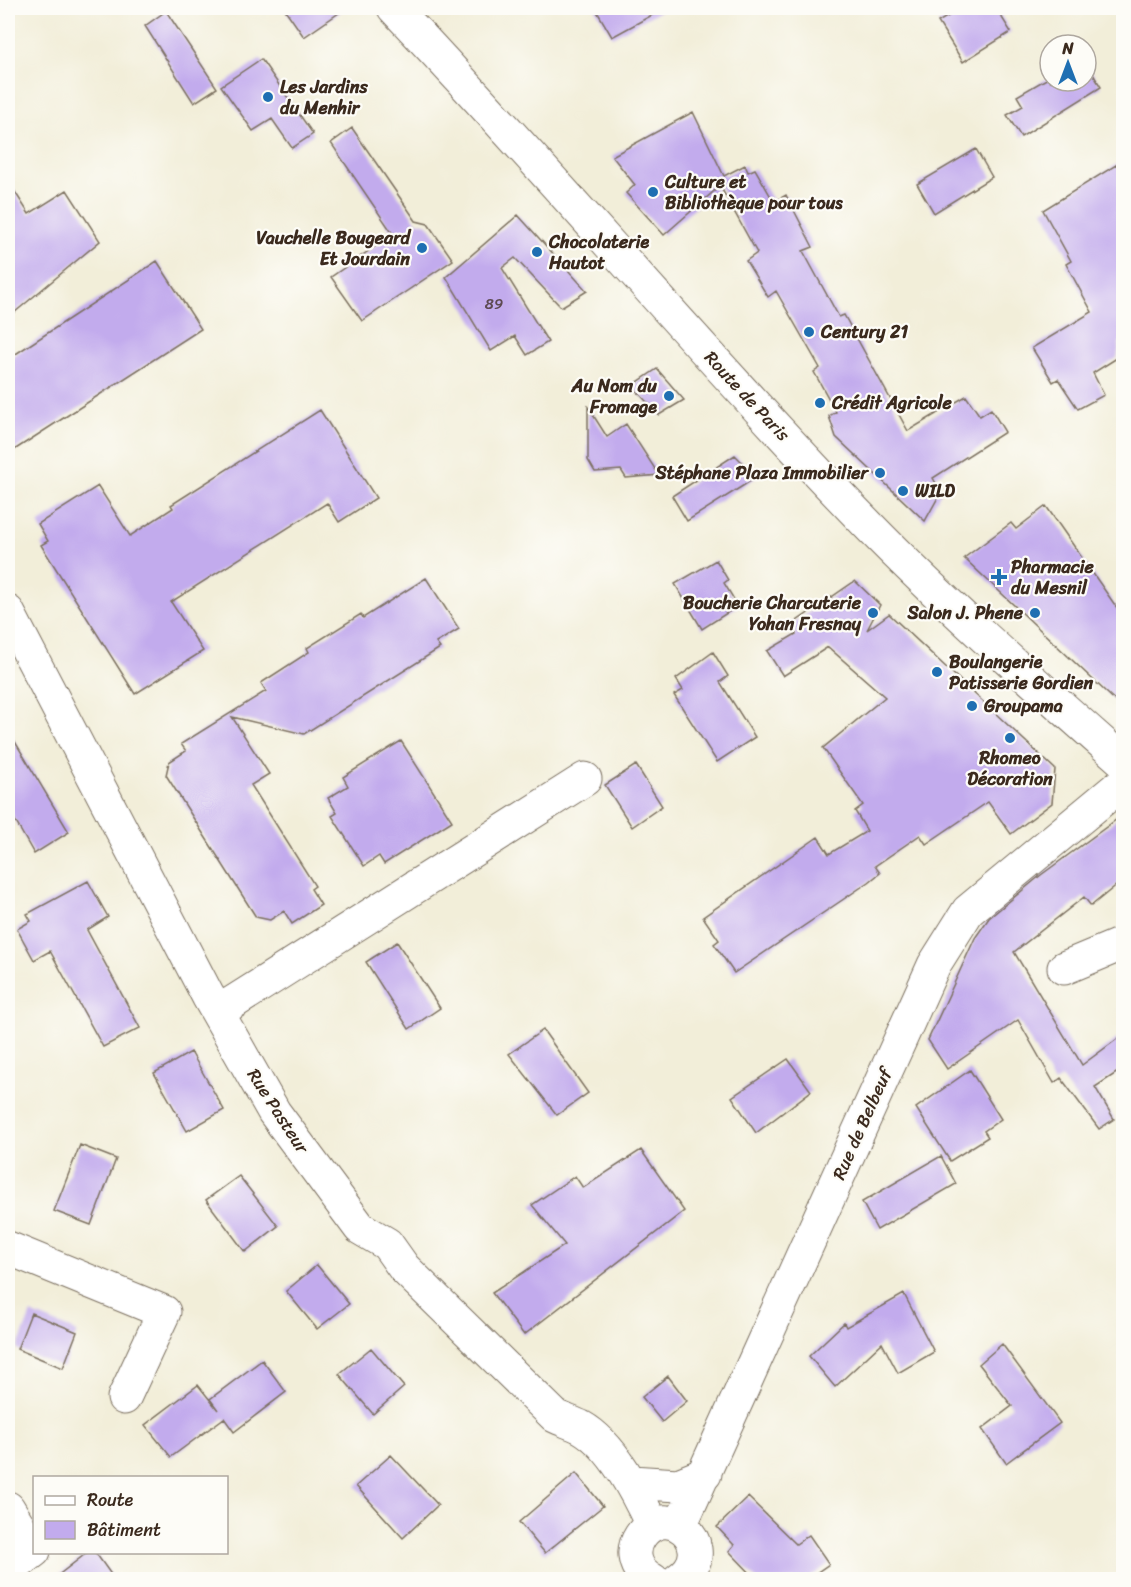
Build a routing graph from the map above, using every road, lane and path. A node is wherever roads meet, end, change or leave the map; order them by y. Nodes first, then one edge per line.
1 (394, 8) edge
2 (10, 620) edge
3 (1124, 762) edge
4 (585, 779) dead end
5 (1124, 782) edge
6 (1124, 944) edge
7 (1064, 968) dead end
8 (218, 1012) junction
9 (8, 1248) edge
10 (124, 1398) dead end
11 (705, 1474) junction
12 (631, 1482) junction
13 (8, 1508) edge
14 (666, 1525) junction
15 (33, 1549) edge
16 (33, 1552) edge
17 (8, 1571) edge
18 (664, 1579) edge

1 - 3 street, Route de Paris
2 - 8 street, Rue Pasteur
4 - 8 street
5 - 11 street, Rue de Belbeuf
6 - 7 street
8 - 12 street, Rue Pasteur
9 - 10 street
11 - 12 street
11 - 14 street, Rue de Belbeuf
12 - 14 street, Rue Pasteur
13 - 15 street
14 - 18 street
14 - 18 street
16 - 17 street

